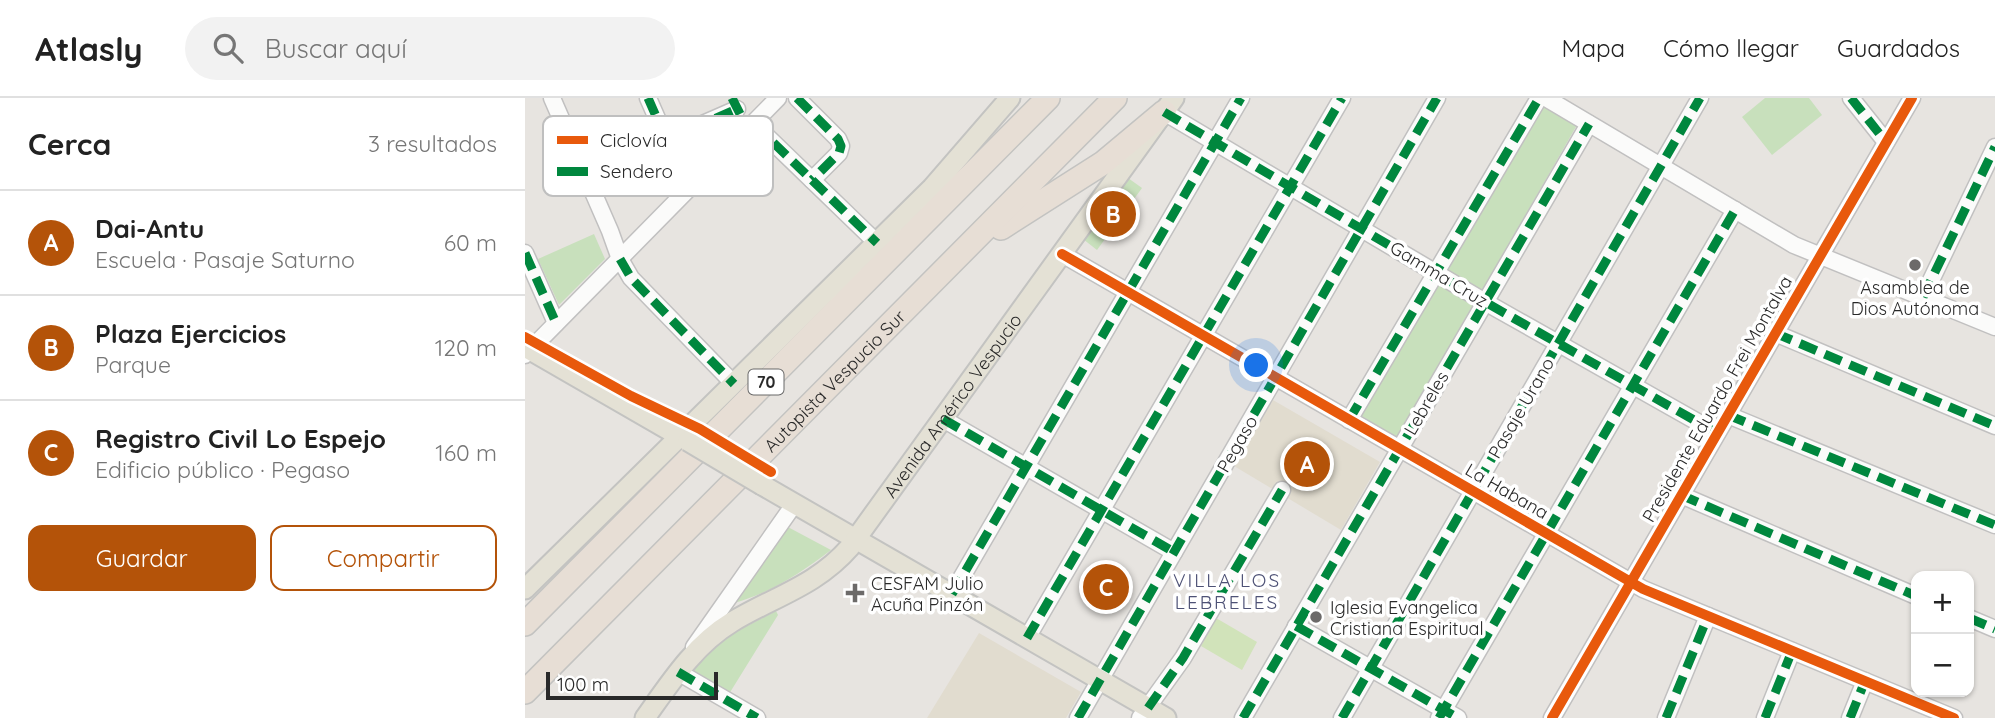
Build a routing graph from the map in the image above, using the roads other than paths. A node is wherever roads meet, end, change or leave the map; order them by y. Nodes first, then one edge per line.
1 (552, 98) edge
2 (647, 98) edge
3 (778, 98) edge
4 (797, 98) edge
5 (1010, 98) edge
6 (1048, 98) edge
7 (1115, 98) edge
8 (1241, 98) edge
9 (1342, 98) edge
10 (1437, 98) edge
11 (1539, 98) edge
12 (1546, 98) edge
13 (1700, 98) edge
14 (1851, 98) edge
15 (1912, 98) edge
16 (735, 104) edge
17 (1169, 105) edge
18 (560, 116) edge
19 (655, 116) edge
20 (712, 116) edge
21 (761, 116) edge
22 (1589, 124) junction
23 (1886, 142) junction
24 (1215, 143) junction
25 (773, 146) edge
26 (1995, 147) edge
27 (1661, 166) junction
28 (812, 180) junction
29 (1290, 187) junction
30 (595, 196) edge
31 (681, 196) edge
32 (1735, 210) junction
33 (1362, 228) junction
34 (877, 243) junction
35 (525, 253) edge
36 (963, 253) junction
37 (1062, 254) junction
38 (1820, 256) junction
39 (620, 259) junction
40 (1436, 271) junction
41 (1129, 292) junction
42 (1923, 298) junction
43 (1485, 302) junction
44 (556, 323) junction
45 (1995, 327) edge
46 (1775, 333) junction
47 (1204, 335) junction
48 (1559, 343) junction
49 (526, 350) edge
50 (1276, 377) junction
51 (734, 384) junction
52 (1633, 385) junction
53 (1728, 415) junction
54 (943, 419) junction
55 (1349, 419) junction
56 (1995, 426) edge
57 (1717, 433) junction
58 (684, 439) junction
59 (1399, 449) junction
60 (1026, 467) junction
61 (1282, 490) dead end
62 (1473, 491) junction
63 (1681, 495) junction
64 (795, 503) junction
65 (1101, 510) junction
66 (1995, 526) edge
67 (1546, 534) junction
68 (856, 539) junction
69 (1174, 552) junction
70 (1630, 582) junction
71 (525, 589) edge
72 (952, 594) junction
73 (1911, 594) edge
74 (1708, 616) junction
75 (1974, 620) edge
76 (525, 624) edge
77 (1296, 626) junction
78 (1995, 629) edge
79 (1027, 638) junction
80 (1792, 651) junction
81 (682, 667) junction
82 (1371, 668) junction
83 (1100, 680) junction
84 (1865, 681) junction
85 (525, 692) edge
86 (1144, 713) edge
87 (1447, 715) edge
88 (1946, 717) edge
89 (645, 718) edge
90 (757, 718) edge
91 (1078, 718) edge
92 (1166, 718) edge
93 (1243, 718) edge
94 (1342, 718) edge
95 (1552, 718) edge
96 (1666, 718) edge
97 (1765, 718) edge
98 (1850, 718) edge

1 - 18 street
2 - 19 street
3 - 21 street
4 - 28 street
5 - 34 main road
6 - 76 highway, 70
7 - 36 highway, Autopista Vespucio Sur
8 - 24 street
9 - 29 street
10 - 33 street, Pegaso
11 - 40 street
12 - 22 street
13 - 27 street, Pasaje Urano
14 - 23 street
15 - 23 street, Presidente Eduardo Frei Montalva
16 - 20 street
17 - 24 street, Gamma Cruz
17 - 36 highway
17 - 37 main road, Avenida Américo Vespucio
22 - 27 street
22 - 43 street, Lebreles
23 - 38 street, Presidente Eduardo Frei Montalva
24 - 29 street, Gamma Cruz
24 - 41 street
25 - 28 street
26 - 42 street
27 - 32 street
27 - 48 street, Pasaje Urano
28 - 34 street
29 - 33 street, Gamma Cruz
29 - 47 street
30 - 39 street
31 - 39 street
32 - 38 street
32 - 52 street
33 - 40 street, Gamma Cruz
33 - 50 street, Pegaso
34 - 51 main road
35 - 44 street
36 - 85 highway, Autopista Vespucio Sur
37 - 41 street, La Habana
37 - 54 main road, Avenida Américo Vespucio
38 - 42 street
38 - 46 street, Presidente Eduardo Frei Montalva
39 - 44 street
39 - 51 street
40 - 43 street, Gamma Cruz
40 - 55 street
41 - 47 street, La Habana
41 - 60 street
42 - 45 street
43 - 48 street, Gamma Cruz
43 - 59 street, Lebreles
44 - 49 street
46 - 53 street, Presidente Eduardo Frei Montalva
46 - 56 street
47 - 50 street, La Habana
47 - 65 street
48 - 52 street, Gamma Cruz
48 - 62 street, Pasaje Urano
49 - 58 main road
50 - 55 street, La Habana
50 - 69 street, Pegaso
51 - 58 main road
52 - 57 street, Gamma Cruz
52 - 67 street
53 - 57 street, Presidente Eduardo Frei Montalva
53 - 66 street
54 - 60 street
54 - 68 main road, Avenida Américo Vespucio
55 - 59 street, La Habana
57 - 63 street, Presidente Eduardo Frei Montalva
58 - 64 main road, bridge
58 - 71 main road
59 - 62 street, La Habana
59 - 77 street, Lebreles
60 - 65 street
60 - 72 street
61 - 86 street
62 - 67 street, La Habana
62 - 82 street, Pasaje Urano
63 - 70 street, Presidente Eduardo Frei Montalva
63 - 73 street
64 - 68 main road
64 - 81 street, Avenida Américo Vespucio
65 - 69 street
65 - 79 street
67 - 70 street, La Habana
67 - 87 street
68 - 72 main road
68 - 81 main road, Avenida Américo Vespucio
69 - 83 street, Pegaso
70 - 74 street, La Habana
70 - 95 street, Presidente Eduardo Frei Montalva
72 - 79 main road
74 - 80 street, La Habana
74 - 96 street
75 - 78 street
77 - 82 street
77 - 93 street, Lebreles
79 - 83 main road
80 - 84 street, La Habana
80 - 97 street
81 - 89 main road, Avenida Américo Vespucio
81 - 90 street
82 - 87 street
82 - 94 street, Pasaje Urano
83 - 86 main road
83 - 91 street, Pegaso
84 - 88 street, La Habana
84 - 98 street
86 - 92 main road

